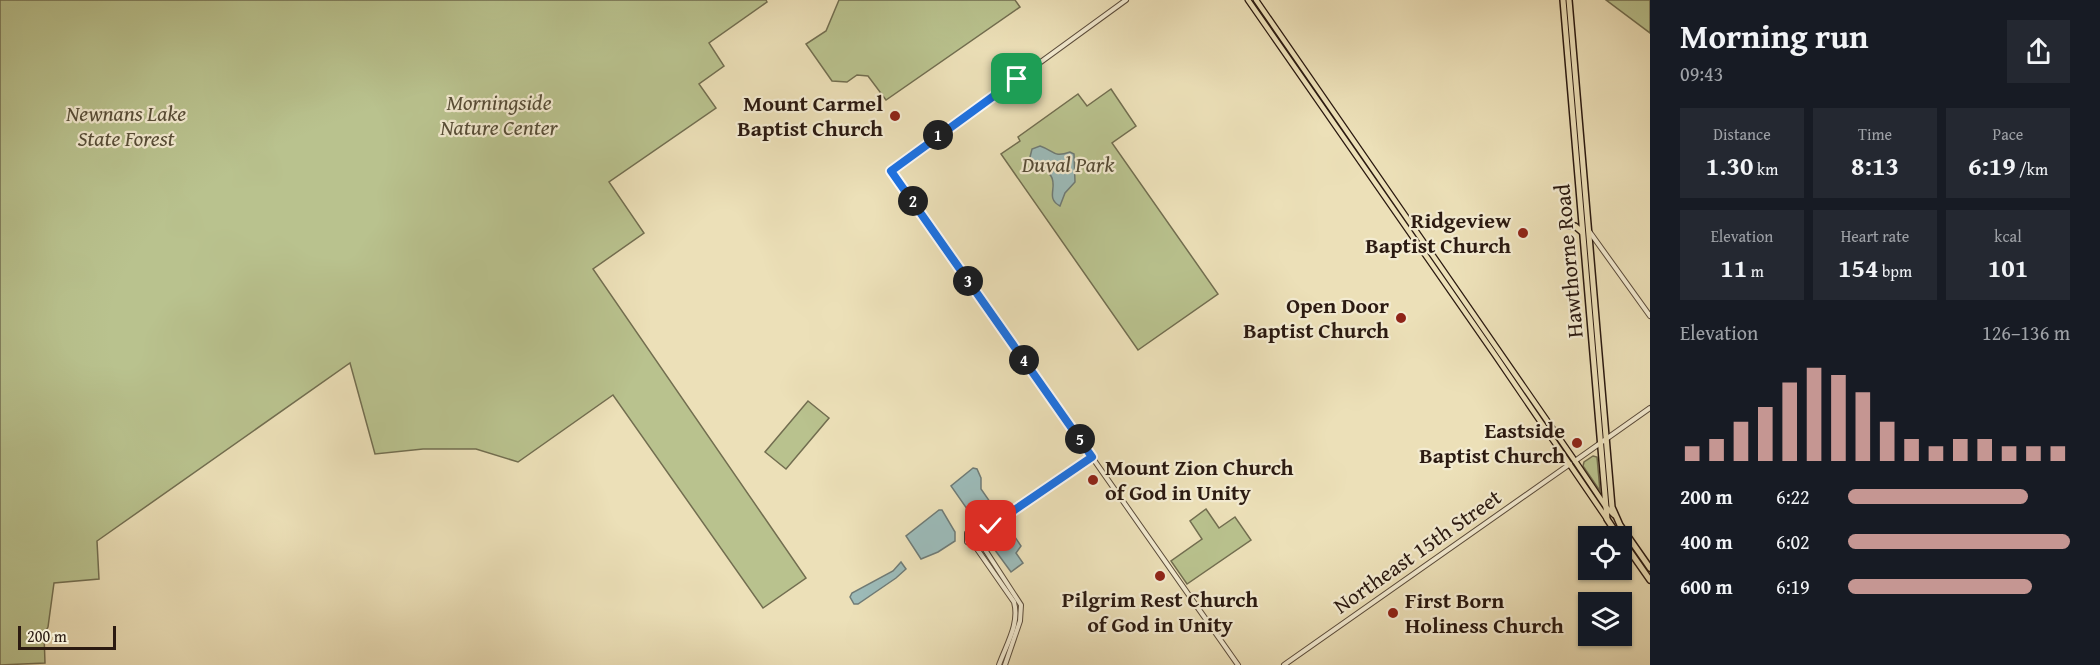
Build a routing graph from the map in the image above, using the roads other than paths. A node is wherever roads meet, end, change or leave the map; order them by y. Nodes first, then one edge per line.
1 (1126, 0) edge
2 (1248, 0) edge
3 (1256, 0) edge
4 (1563, 0) edge
5 (1569, 0) edge
6 (1270, 21) junction
7 (1264, 24) junction
8 (1309, 77) junction
9 (1304, 81) junction
10 (1336, 121) junction
11 (1354, 141) junction
12 (1347, 143) junction
13 (1395, 201) junction
14 (1390, 205) junction
15 (1565, 226) dead end
16 (1585, 231) junction
17 (1424, 247) junction
18 (1462, 298) junction
19 (1459, 303) junction
20 (1650, 316) edge
21 (1498, 353) junction
22 (1537, 405) junction
23 (1650, 408) edge
24 (1532, 409) junction
25 (1603, 442) junction
26 (1092, 457) junction
27 (1575, 460) junction
28 (1570, 464) junction
29 (1606, 507) junction
30 (1614, 515) junction
31 (1607, 519) junction
32 (1612, 526) edge
33 (980, 534) junction
34 (980, 542) junction
35 (975, 546) junction
36 (1632, 555) edge
37 (1650, 568) edge
38 (1650, 580) edge
39 (1009, 646) junction
40 (999, 665) edge
41 (1005, 665) edge
42 (1238, 665) edge
43 (1284, 665) edge

1 - 26 street
2 - 7 main road
3 - 6 main road
4 - 16 highway, Hawthorne Road
5 - 16 highway, Hawthorne Road
6 - 7 main road
6 - 8 main road
7 - 9 main road
8 - 9 main road
8 - 10 main road
9 - 10 main road
10 - 11 main road
10 - 12 main road
11 - 12 main road
11 - 13 main road
12 - 14 main road
13 - 14 main road
13 - 17 main road
14 - 17 main road
15 - 16 highway
16 - 20 street
16 - 25 highway, Hawthorne Road
17 - 18 main road
17 - 19 main road
18 - 19 main road
18 - 21 main road
19 - 21 main road
21 - 22 main road
21 - 24 main road
22 - 24 main road
22 - 27 main road
23 - 25 street
24 - 28 main road
25 - 27 street
25 - 29 highway, Hawthorne Road
25 - 30 highway, Hawthorne Road
26 - 33 street
26 - 42 street
27 - 28 main road
27 - 29 main road
28 - 31 main road
28 - 43 street, Northeast 15th Street
29 - 30 main road
29 - 31 highway, Hawthorne Road
30 - 37 highway
31 - 32 highway
33 - 34 street
33 - 35 street
34 - 35 street
34 - 39 street
35 - 39 street
36 - 38 highway
39 - 40 street
39 - 41 street

